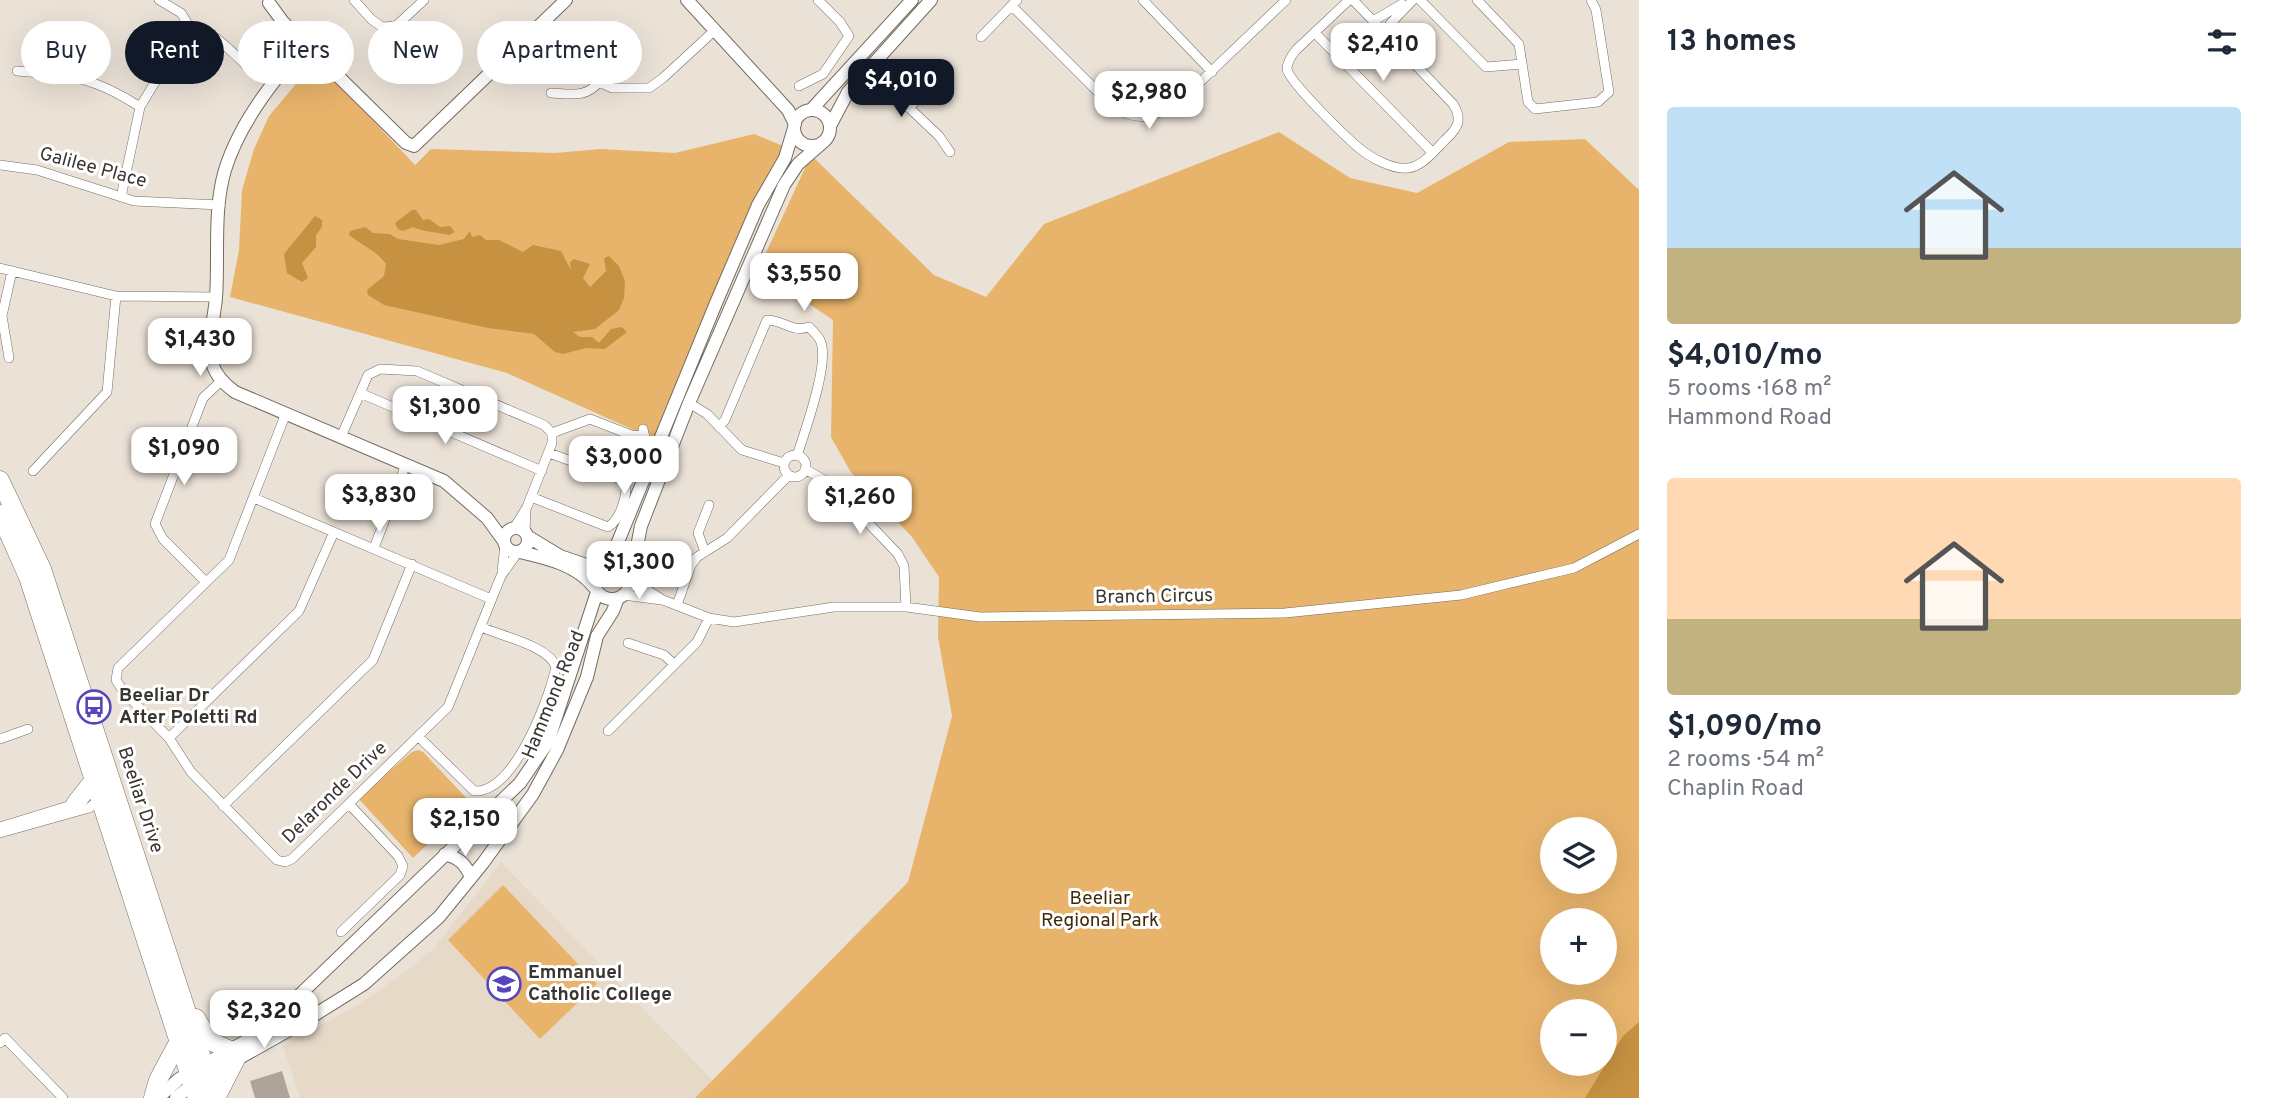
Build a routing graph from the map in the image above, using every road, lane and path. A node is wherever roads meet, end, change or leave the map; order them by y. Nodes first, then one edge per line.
1 (159, 0) edge
2 (354, 0) edge
3 (424, 0) edge
4 (566, 0) edge
5 (687, 0) edge
6 (818, 0) edge
7 (912, 0) edge
8 (931, 0) edge
9 (1143, 0) edge
10 (1286, 0) edge
11 (1351, 0) edge
12 (1412, 0) edge
13 (1420, 0) edge
14 (1476, 0) edge
15 (1591, 0) edge
16 (269, 1) edge
17 (1014, 3) edge
18 (186, 21) edge
19 (282, 21) edge
20 (543, 21) edge
21 (1373, 21) junction
22 (715, 30) junction
23 (1315, 33) junction
24 (1387, 36) junction
25 (981, 37) dead end
26 (224, 46) edge
27 (238, 59) edge
28 (1522, 64) junction
29 (868, 69) junction
30 (17, 71) dead end
31 (1212, 72) junction
32 (154, 84) edge
33 (273, 84) edge
34 (348, 84) edge
35 (478, 84) edge
36 (597, 84) edge
37 (603, 84) edge
38 (799, 86) dead end
39 (551, 93) dead end
40 (922, 94) dead end
41 (778, 98) junction
42 (140, 107) junction
43 (910, 107) junction
44 (809, 111) junction
45 (795, 126) junction
46 (830, 126) junction
47 (821, 144) junction
48 (950, 152) dead end
49 (1432, 152) junction
50 (0, 165) edge
51 (121, 197) junction
52 (219, 205) junction
53 (0, 268) edge
54 (12, 271) junction
55 (116, 296) junction
56 (216, 297) junction
57 (9, 358) dead end
58 (221, 381) junction
59 (360, 393) junction
60 (689, 403) junction
61 (286, 413) junction
62 (719, 427) junction
63 (552, 433) junction
64 (341, 437) junction
65 (549, 453) junction
66 (797, 456) junction
67 (784, 463) junction
68 (406, 464) junction
69 (805, 468) junction
70 (33, 471) dead end
71 (542, 471) junction
72 (789, 475) junction
73 (0, 480) edge
74 (626, 481) junction
75 (531, 497) junction
76 (254, 498) junction
77 (709, 505) dead end
78 (0, 514) edge
79 (487, 518) junction
80 (520, 531) junction
81 (334, 532) junction
82 (1639, 534) edge
83 (504, 543) junction
84 (374, 548) junction
85 (519, 552) junction
86 (705, 552) junction
87 (412, 564) junction
88 (599, 568) junction
89 (501, 576) junction
90 (629, 576) junction
91 (206, 582) junction
92 (595, 589) junction
93 (621, 597) junction
94 (491, 598) junction
95 (663, 600) junction
96 (677, 605) junction
97 (906, 607) junction
98 (709, 618) junction
99 (481, 627) junction
100 (628, 643) dead end
101 (674, 664) junction
102 (28, 729) dead end
103 (608, 731) dead end
104 (419, 737) junction
105 (0, 738) edge
106 (169, 738) junction
107 (102, 779) junction
108 (503, 799) junction
109 (99, 801) junction
110 (75, 804) junction
111 (349, 804) junction
112 (223, 806) junction
113 (120, 808) junction
114 (519, 814) junction
115 (0, 827) edge
116 (0, 833) edge
117 (445, 854) junction
118 (471, 878) junction
119 (341, 932) dead end
120 (172, 967) junction
121 (287, 1010) junction
122 (300, 1024) junction
123 (179, 1041) junction
124 (0, 1043) edge
125 (233, 1055) junction
126 (198, 1079) edge
127 (64, 1098) edge
128 (156, 1098) edge
129 (176, 1098) edge
130 (216, 1098) edge

1 - 18 street
2 - 3 street
4 - 20 main road
5 - 22 main road
6 - 38 street
7 - 44 main road
8 - 29 main road
9 - 31 street
10 - 31 street
11 - 21 street
11 - 23 street
12 - 21 street
12 - 24 street
13 - 28 street
14 - 28 street
15 - 28 street
16 - 19 main road
17 - 25 street
17 - 31 street
21 - 24 street
22 - 37 street
22 - 41 main road
23 - 49 street
23 - 49 street
24 - 49 street
26 - 27 street
29 - 43 street
29 - 46 main road
30 - 42 street
32 - 42 street
33 - 52 main road
34 - 35 main road
36 - 39 street
40 - 43 street
41 - 44 main road
41 - 45 main road
42 - 51 street
43 - 48 street
44 - 45 main road
44 - 46 main road
45 - 47 main road
45 - 88 main road
46 - 47 main road
47 - 60 main road
50 - 51 street, Galilee Place
51 - 52 street, Galilee Place
52 - 56 main road
53 - 54 street
54 - 55 street
54 - 57 street
55 - 56 street
55 - 70 street
56 - 58 main road
58 - 61 main road
58 - 91 street
59 - 63 street
59 - 64 street
59 - 71 street
60 - 62 street
60 - 90 main road
61 - 64 main road
61 - 76 street, Delaronde Drive
62 - 66 street
62 - 67 street
63 - 65 street
63 - 74 street
64 - 68 main road
65 - 71 street
65 - 74 street
66 - 67 street
66 - 69 street
67 - 72 street
68 - 79 main road
68 - 84 street
69 - 72 street
69 - 97 street
71 - 75 street
72 - 86 street
73 - 107 highway, Beeliar Drive
74 - 75 street
75 - 80 street
76 - 81 street
76 - 91 street, Delaronde Drive
77 - 86 street
78 - 107 highway, Beeliar Drive
79 - 80 main road
79 - 83 main road
80 - 83 main road
80 - 85 main road
80 - 88 main road
81 - 84 street
81 - 106 street
82 - 97 street, Branch Circus
83 - 85 main road
83 - 89 street, Delaronde Drive
84 - 87 street
85 - 89 street, Delaronde Drive
85 - 92 main road
86 - 96 street
87 - 94 street
87 - 112 street
88 - 90 main road
88 - 92 main road
89 - 94 street, Delaronde Drive
90 - 93 main road
90 - 95 street, Branch Circus
91 - 106 street, Delaronde Drive
92 - 93 main road
92 - 108 main road, Hammond Road
93 - 95 street, Branch Circus
93 - 114 main road, Hammond Road
94 - 99 street, Delaronde Drive
95 - 96 street, Branch Circus
96 - 98 street, Branch Circus
97 - 98 street, Branch Circus
98 - 101 street
99 - 104 street, Delaronde Drive
99 - 104 street
100 - 101 street
101 - 103 street
102 - 105 street
104 - 111 street, Delaronde Drive
106 - 112 street, Delaronde Drive
107 - 109 highway, Beeliar Drive
107 - 110 highway
107 - 113 highway, Beeliar Drive
108 - 114 main road
108 - 117 main road, Hammond Road
109 - 110 street
109 - 113 street
109 - 116 street
109 - 123 highway, Beeliar Drive
110 - 115 street
111 - 112 street, Delaronde Drive
111 - 119 street
113 - 120 highway, Beeliar Drive
114 - 118 main road, Hammond Road
117 - 118 main road
117 - 121 main road, Hammond Road
118 - 122 main road, Hammond Road
120 - 125 highway
120 - 126 highway, Beeliar Drive
121 - 122 main road
121 - 125 main road, Hammond Road
122 - 125 main road, Hammond Road
123 - 126 highway, Beeliar Drive
123 - 128 highway
124 - 127 street
125 - 126 main road, Hammond Road
125 - 130 highway
126 - 128 main road, Hammond Road
126 - 129 main road, Hammond Road
126 - 130 highway, Beeliar Drive

